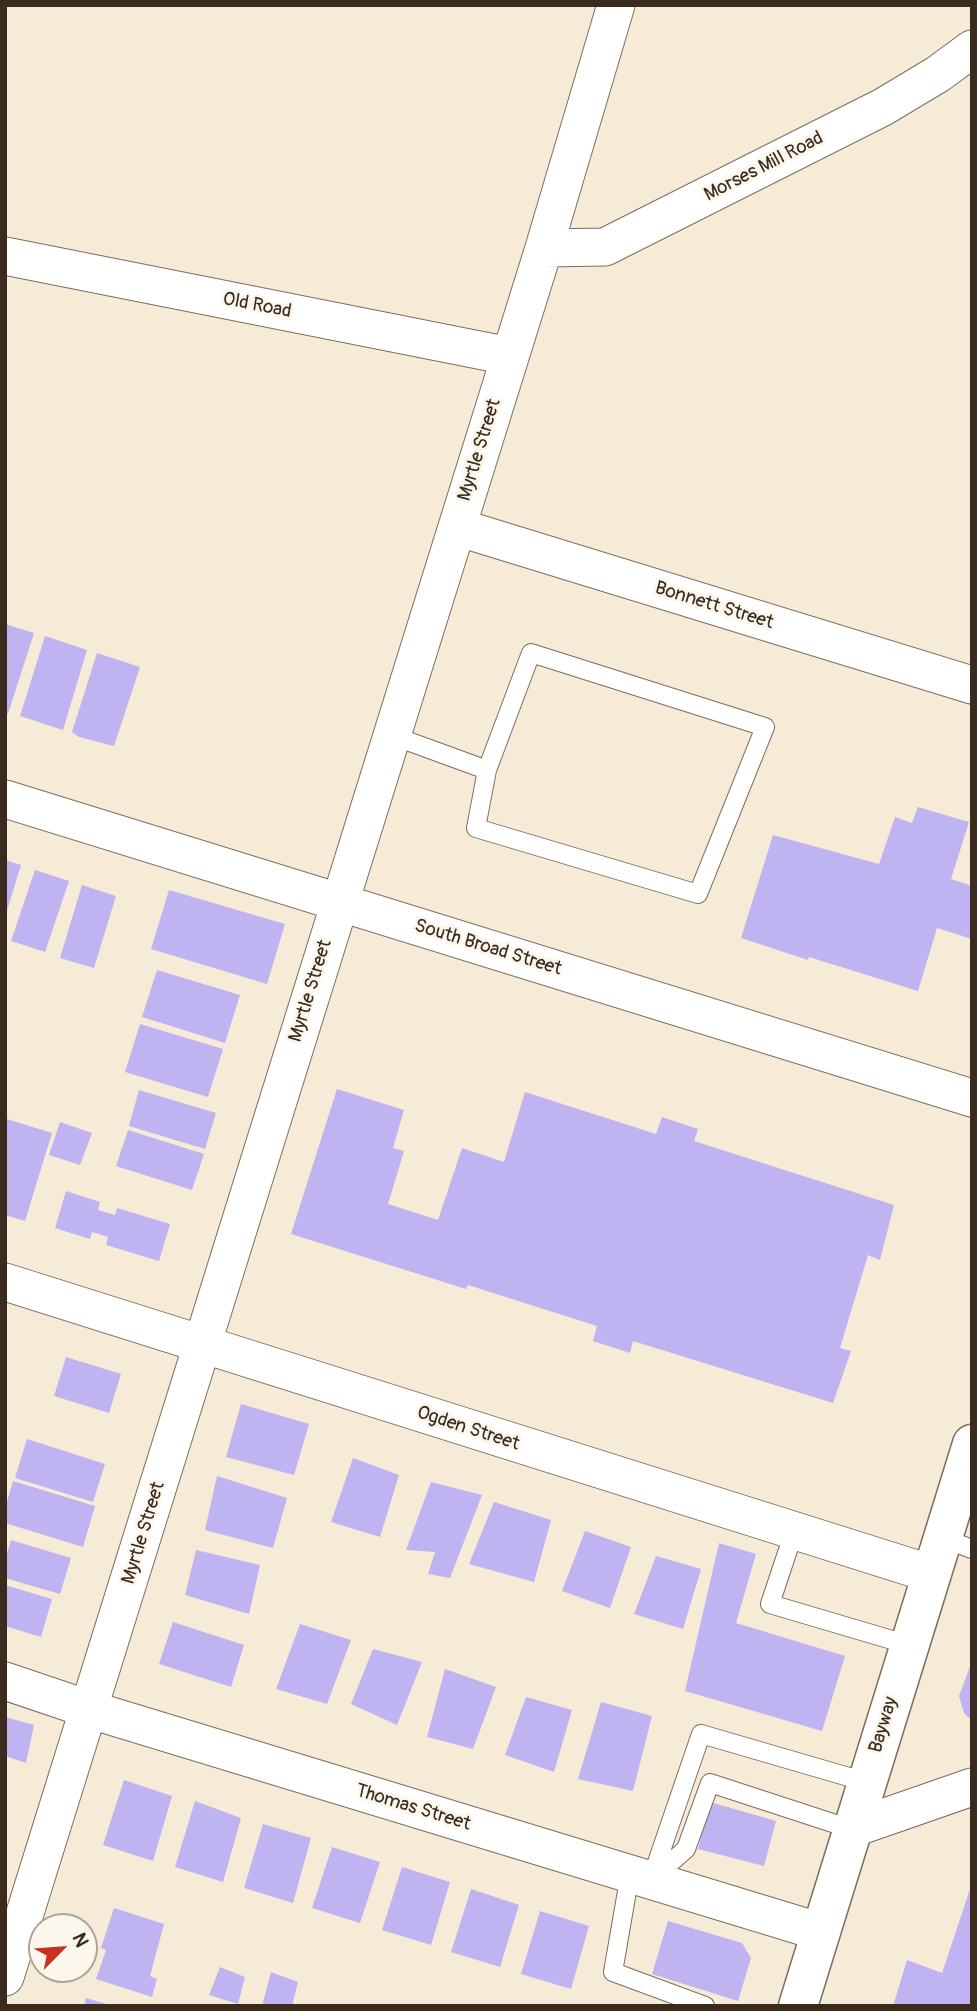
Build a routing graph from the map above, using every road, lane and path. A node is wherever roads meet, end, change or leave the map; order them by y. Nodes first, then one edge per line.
1 (616, 5) edge
2 (972, 49) edge
3 (544, 248) junction
4 (5, 256) edge
5 (509, 356) junction
6 (457, 527) junction
7 (972, 685) edge
8 (391, 735) junction
9 (487, 770) junction
10 (5, 799) edge
11 (339, 902) junction
12 (972, 1098) edge
13 (5, 1282) edge
14 (203, 1345) junction
15 (972, 1444) edge
16 (794, 1532) junction
17 (957, 1544) edge
18 (932, 1574) junction
19 (909, 1645) junction
20 (5, 1681) edge
21 (88, 1709) junction
22 (866, 1782) junction
23 (972, 1787) edge
24 (851, 1829) junction
25 (640, 1877) junction
26 (821, 1931) junction
27 (5, 1977) edge
28 (705, 2006) edge
29 (798, 2006) edge

1 - 3 street, Myrtle Street
2 - 3 street, Morses Mill Road
3 - 5 street, Myrtle Street
4 - 5 street, Old Road
5 - 6 street, Myrtle Street
6 - 7 street, Bonnett Street
6 - 8 street, Myrtle Street
8 - 9 lane
8 - 11 street, Myrtle Street
9 - 9 lane
10 - 11 street, South Broad Street
11 - 12 street, South Broad Street
11 - 14 street, Myrtle Street
13 - 14 street, Ogden Street
14 - 16 street, Ogden Street
14 - 21 street, Myrtle Street
15 - 17 main road, Bayway
16 - 18 street, Ogden Street
16 - 19 lane
17 - 18 main road, Bayway
18 - 19 main road, Bayway
19 - 22 main road, Bayway
20 - 21 street, Thomas Street
21 - 25 street, Thomas Street
21 - 27 street, Myrtle Street
22 - 24 main road, Bayway
22 - 25 lane
23 - 24 street
24 - 25 lane
24 - 26 main road, Bayway
25 - 26 street, Thomas Street
25 - 28 lane
26 - 29 main road, Bayway

